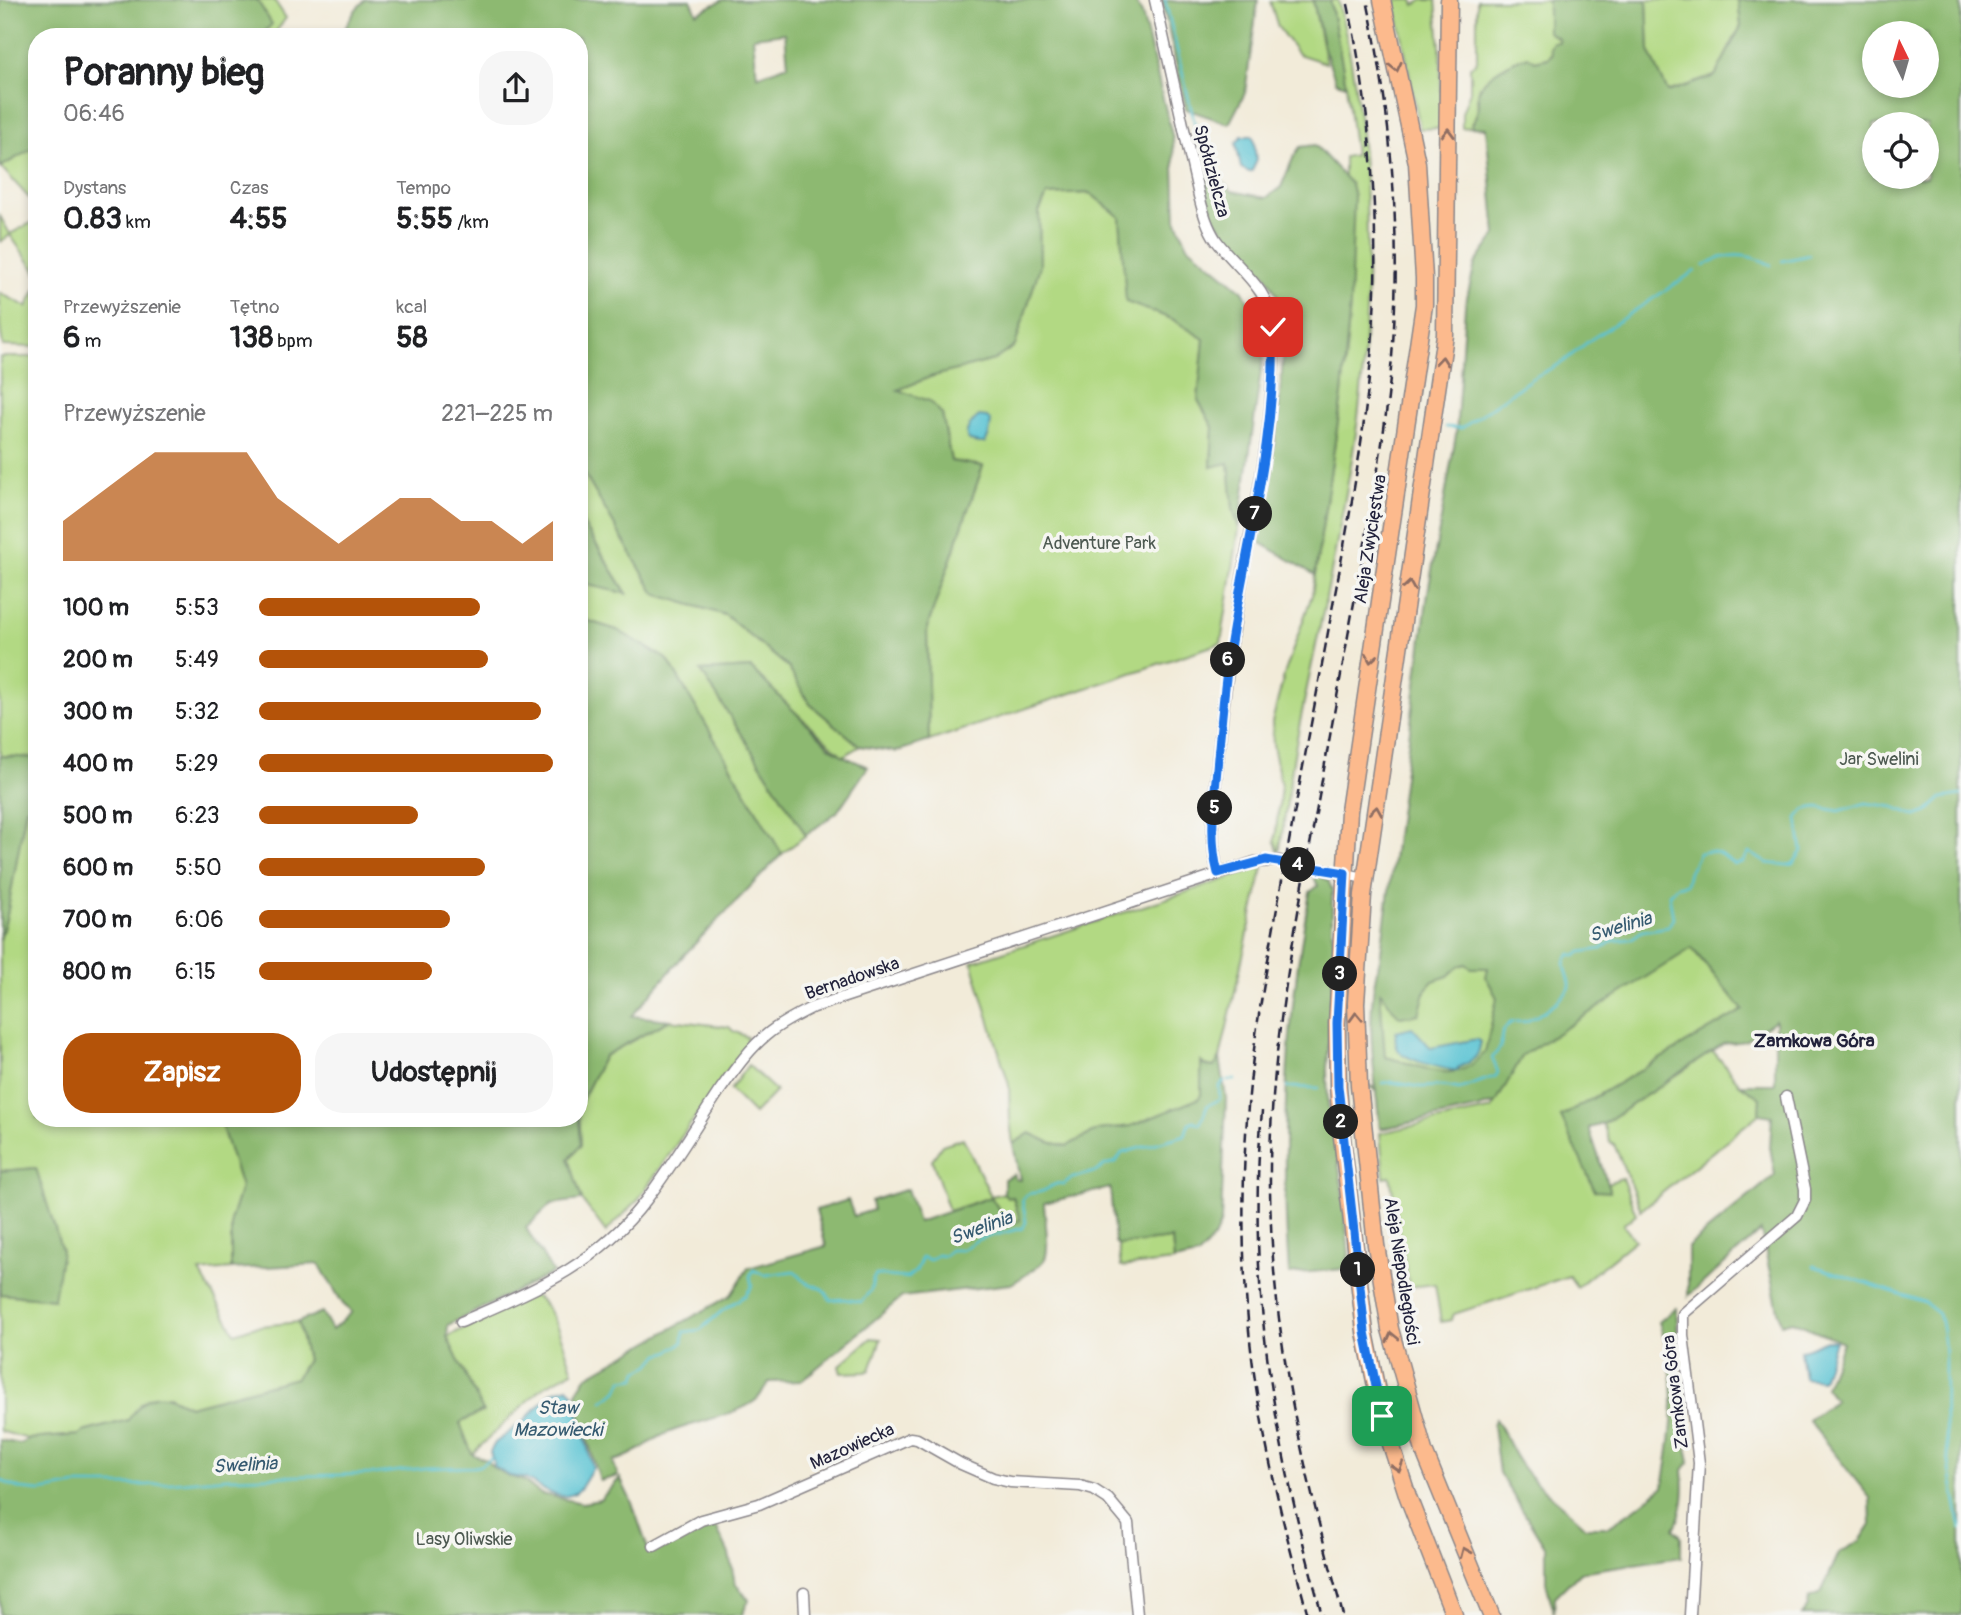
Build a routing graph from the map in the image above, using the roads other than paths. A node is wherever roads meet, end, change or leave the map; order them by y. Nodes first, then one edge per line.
1 (1155, 0) edge
2 (1382, 0) edge
3 (1449, 0) edge
4 (1218, 873) junction
5 (1345, 873) junction
6 (1365, 878) junction
7 (1786, 1097) dead end
8 (461, 1322) dead end
9 (654, 1546) dead end
10 (804, 1593) dead end
11 (805, 1615) edge
12 (1137, 1615) edge
13 (1454, 1615) edge
14 (1491, 1615) edge
15 (1690, 1615) edge

1 - 4 street, Spółdzielcza
2 -> 5 main road, Aleja Zwycięstwa
6 -> 3 main road
4 - 5 street, Bernadowska
4 - 8 street, Bernadowska
5 - 6 street, Bernadowska
5 -> 13 main road, Aleja Zwycięstwa
14 -> 6 main road, Aleja Niepodległości
7 - 15 street, Zamkowa Góra
9 - 12 street, Mazowiecka
10 - 11 street

